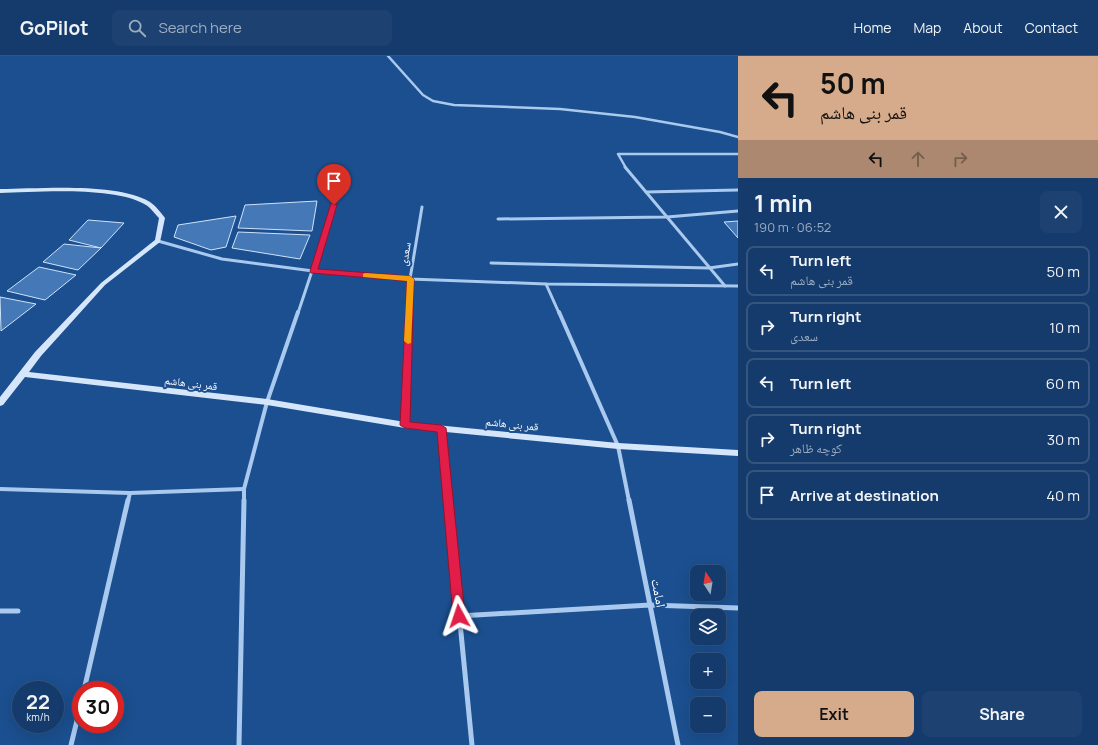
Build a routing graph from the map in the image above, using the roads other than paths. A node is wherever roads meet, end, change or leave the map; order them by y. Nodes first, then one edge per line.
1 (388, 56) edge
2 (738, 137) edge
3 (738, 154) edge
4 (738, 190) edge
5 (0, 191) edge
6 (646, 192) junction
7 (334, 205) dead end
8 (422, 207) dead end
9 (738, 211) edge
10 (667, 217) junction
11 (498, 219) dead end
12 (158, 241) junction
13 (491, 263) dead end
14 (738, 264) edge
15 (709, 268) junction
16 (314, 271) junction
17 (410, 279) junction
18 (546, 284) junction
19 (725, 286) junction
20 (738, 286) edge
21 (23, 374) junction
22 (267, 402) junction
23 (0, 403) edge
24 (405, 425) junction
25 (441, 428) junction
26 (618, 446) junction
27 (738, 453) edge
28 (0, 489) edge
29 (244, 489) junction
30 (130, 493) junction
31 (650, 605) junction
32 (738, 608) edge
33 (0, 610) edge
34 (18, 611) dead end
35 (459, 616) junction
36 (86, 681) edge
37 (75, 733) edge
38 (72, 745) edge
39 (240, 745) edge
40 (472, 745) edge
41 (678, 745) edge

1 - 2 street
3 - 6 street
4 - 6 street
5 - 12 street
6 - 10 street
7 - 16 street
8 - 17 street, سعدی
9 - 10 street
10 - 11 street
10 - 15 street
12 - 16 street
12 - 21 street
13 - 15 street
14 - 15 street
15 - 19 street
16 - 17 street
16 - 22 street
17 - 18 street
17 - 24 street, سعدی
18 - 19 street
18 - 26 street, امامت
19 - 20 street
21 - 22 street, قمر بنی هاشم
21 - 23 street
22 - 24 street, قمر بنی هاشم
22 - 29 street
24 - 25 street, قمر بنی هاشم
25 - 26 street, قمر بنی هاشم
25 - 35 street
26 - 27 street, قمر بنی هاشم
26 - 31 street, امامت
28 - 30 street
29 - 30 street
29 - 39 street
30 - 36 street
31 - 32 street
31 - 35 street
31 - 41 street, امامت
33 - 34 street
35 - 40 street
37 - 38 street

